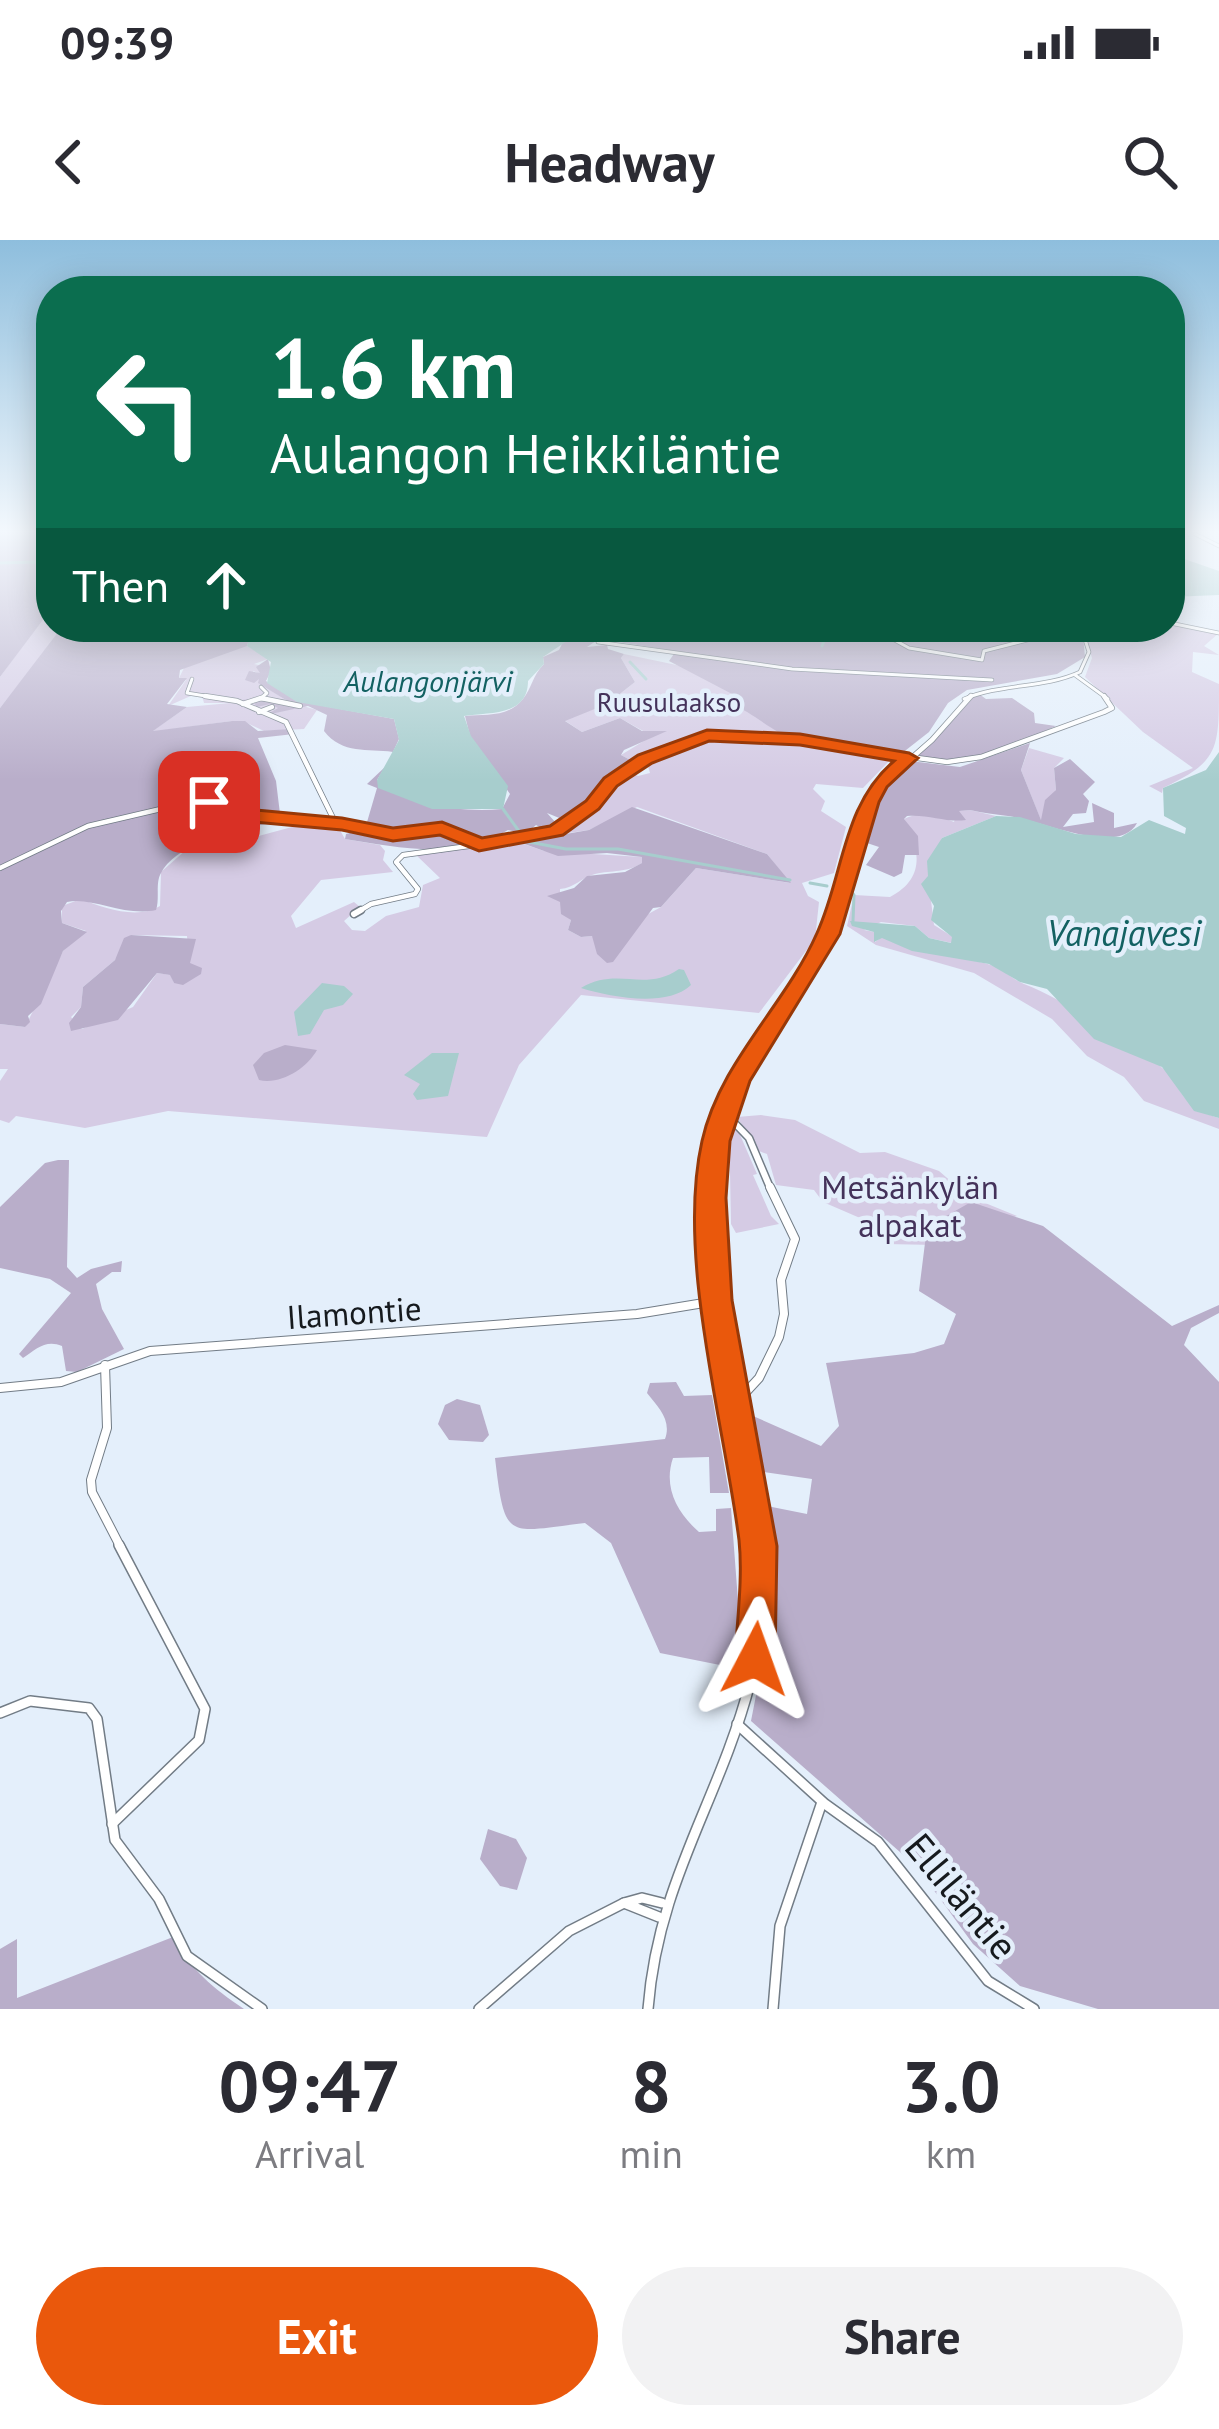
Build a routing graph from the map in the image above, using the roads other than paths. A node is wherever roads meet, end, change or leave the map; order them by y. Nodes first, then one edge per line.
1 (1185, 626) edge
2 (1219, 632) edge
3 (598, 642) dead end
4 (896, 642) edge
5 (1019, 642) edge
6 (1086, 642) edge
7 (982, 660) junction
8 (1075, 676) junction
9 (192, 679) dead end
10 (995, 684) junction
11 (261, 688) dead end
12 (261, 698) junction
13 (240, 703) junction
14 (300, 706) dead end
15 (272, 707) dead end
16 (259, 712) junction
17 (909, 758) junction
18 (342, 824) junction
19 (479, 845) junction
20 (0, 868) edge
21 (354, 914) dead end
22 (724, 1112) junction
23 (716, 1300) junction
24 (105, 1365) junction
25 (0, 1388) edge
26 (734, 1405) junction
27 (0, 1712) edge
28 (736, 1724) junction
29 (822, 1802) junction
30 (112, 1823) junction
31 (662, 1903) junction
32 (624, 1904) junction
33 (658, 1917) junction
34 (262, 2009) edge
35 (479, 2009) edge
36 (648, 2009) edge
37 (773, 2009) edge
38 (1034, 2009) edge

1 - 2 street
3 - 10 street
4 - 7 street
5 - 7 street
6 - 8 street
7 - 10 street
8 - 10 street
8 - 17 street
9 - 13 street
10 - 17 street
11 - 12 street
12 - 13 street
12 - 14 street
13 - 16 street
15 - 16 street
16 - 18 street
17 - 19 street
17 - 22 street
18 - 19 street
18 - 20 street
19 - 21 street
22 - 23 street
22 - 26 street
23 - 24 street, Ilamontie
23 - 26 street
24 - 25 street, Ilamontie
24 - 30 street
26 - 28 street
27 - 30 street
28 - 29 street, Elliläntie
28 - 31 street
29 - 37 street
29 - 38 street, Elliläntie
30 - 34 street
31 - 32 street
31 - 33 street
32 - 33 street
32 - 35 street
33 - 36 street

